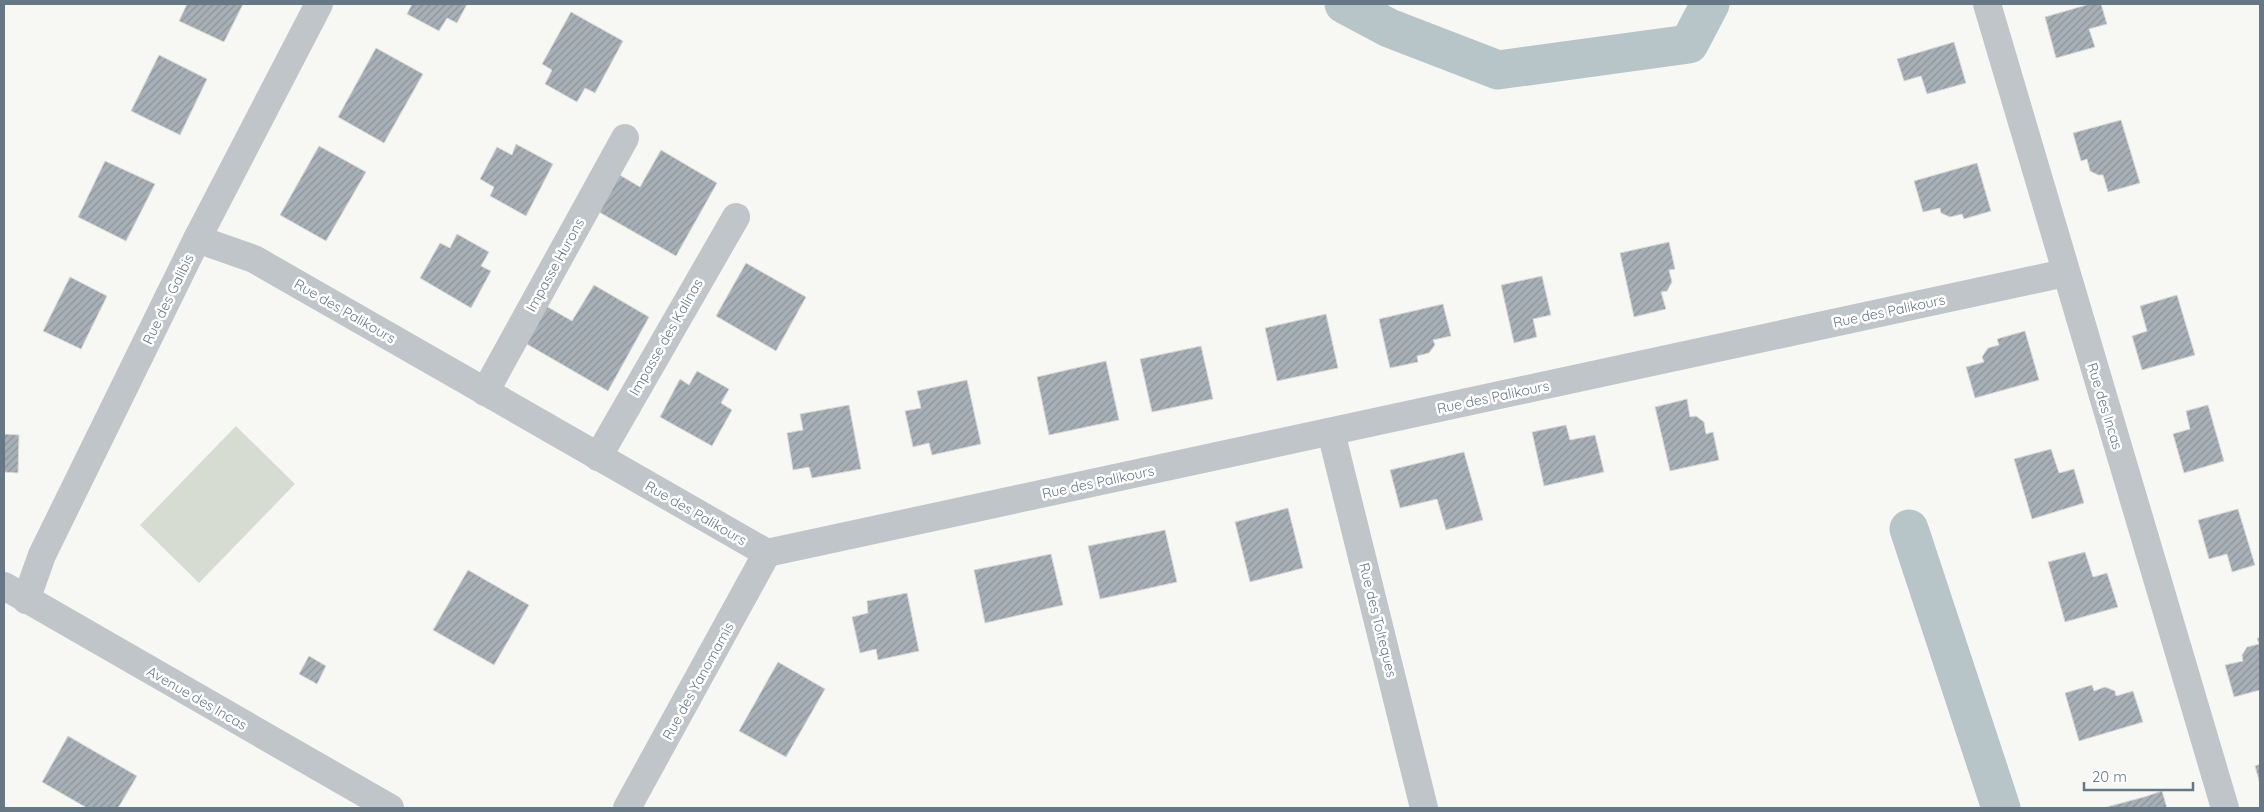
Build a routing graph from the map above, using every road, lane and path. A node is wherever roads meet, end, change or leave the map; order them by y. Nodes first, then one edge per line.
1 (319, 4) edge
2 (1987, 4) edge
3 (625, 138) dead end
4 (736, 217) dead end
5 (197, 239) junction
6 (2065, 273) junction
7 (485, 392) junction
8 (1330, 432) junction
9 (598, 457) junction
10 (767, 554) junction
11 (15, 593) edge
12 (390, 808) edge
13 (627, 808) edge
14 (1424, 808) edge
15 (2225, 808) edge

1 - 5 street, Rue des Galibis
2 - 6 street, Rue des Incas
3 - 7 street, Impasse Hurons
4 - 9 street, Impasse des Kalinas
5 - 7 street, Rue des Palikours
5 - 11 street, Rue des Galibis
6 - 8 street, Rue des Palikours
6 - 15 street, Rue des Incas
7 - 9 street, Rue des Palikours
8 - 10 street, Rue des Palikours
8 - 14 street, Rue des Tolteques
9 - 10 street, Rue des Palikours
10 - 13 street, Rue des Yanomamis
11 - 12 street, Avenue des Incas

